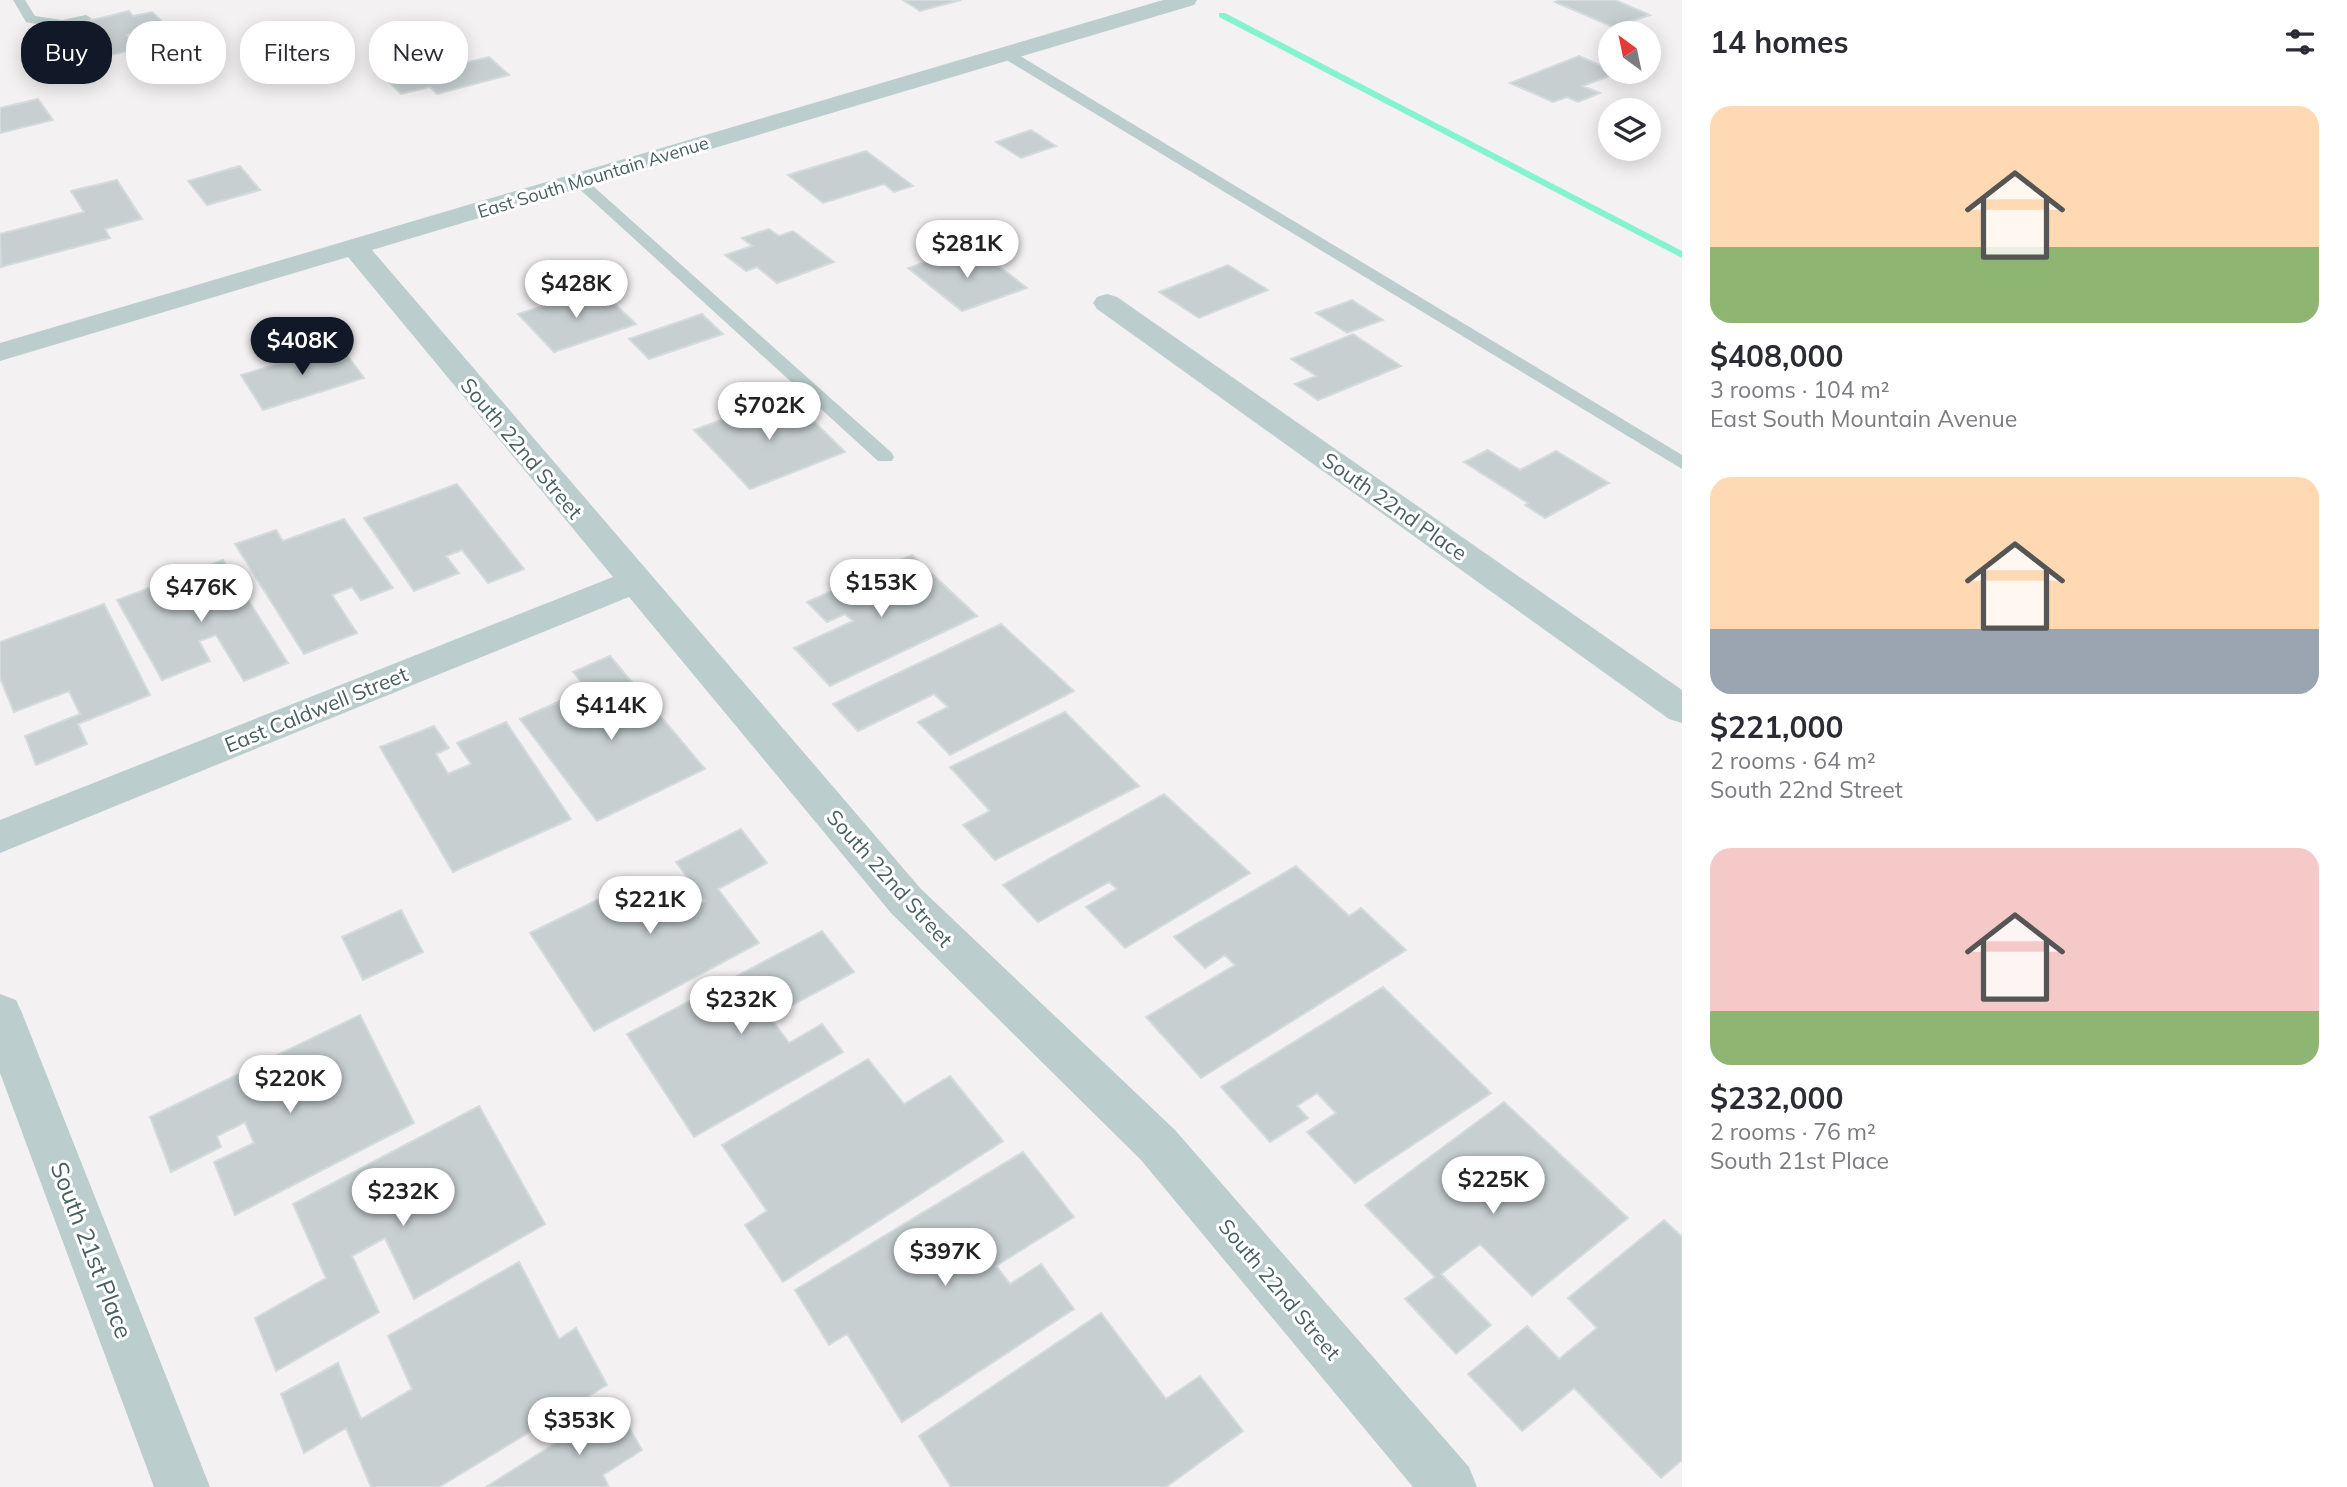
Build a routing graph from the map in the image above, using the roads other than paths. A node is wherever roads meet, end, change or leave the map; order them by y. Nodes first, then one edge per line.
1 (19, 0) edge
2 (1186, 0) edge
3 (86, 19) dead end
4 (1005, 54) junction
5 (579, 181) junction
6 (355, 248) junction
7 (1107, 303) dead end
8 (0, 352) edge
9 (885, 457) dead end
10 (1682, 463) edge
11 (633, 582) junction
12 (1682, 709) edge
13 (0, 837) edge
14 (0, 1013) edge
15 (181, 1487) edge
16 (1449, 1487) edge

1 - 3 lane
2 - 4 street, East South Mountain Avenue
4 - 5 street, East South Mountain Avenue
4 - 10 lane
5 - 6 street, East South Mountain Avenue
5 - 9 lane
6 - 8 street, East South Mountain Avenue
6 - 11 street, South 22nd Street
7 - 12 street, South 22nd Place
11 - 13 street, East Caldwell Street
11 - 16 street, South 22nd Street
14 - 15 street, South 21st Place

